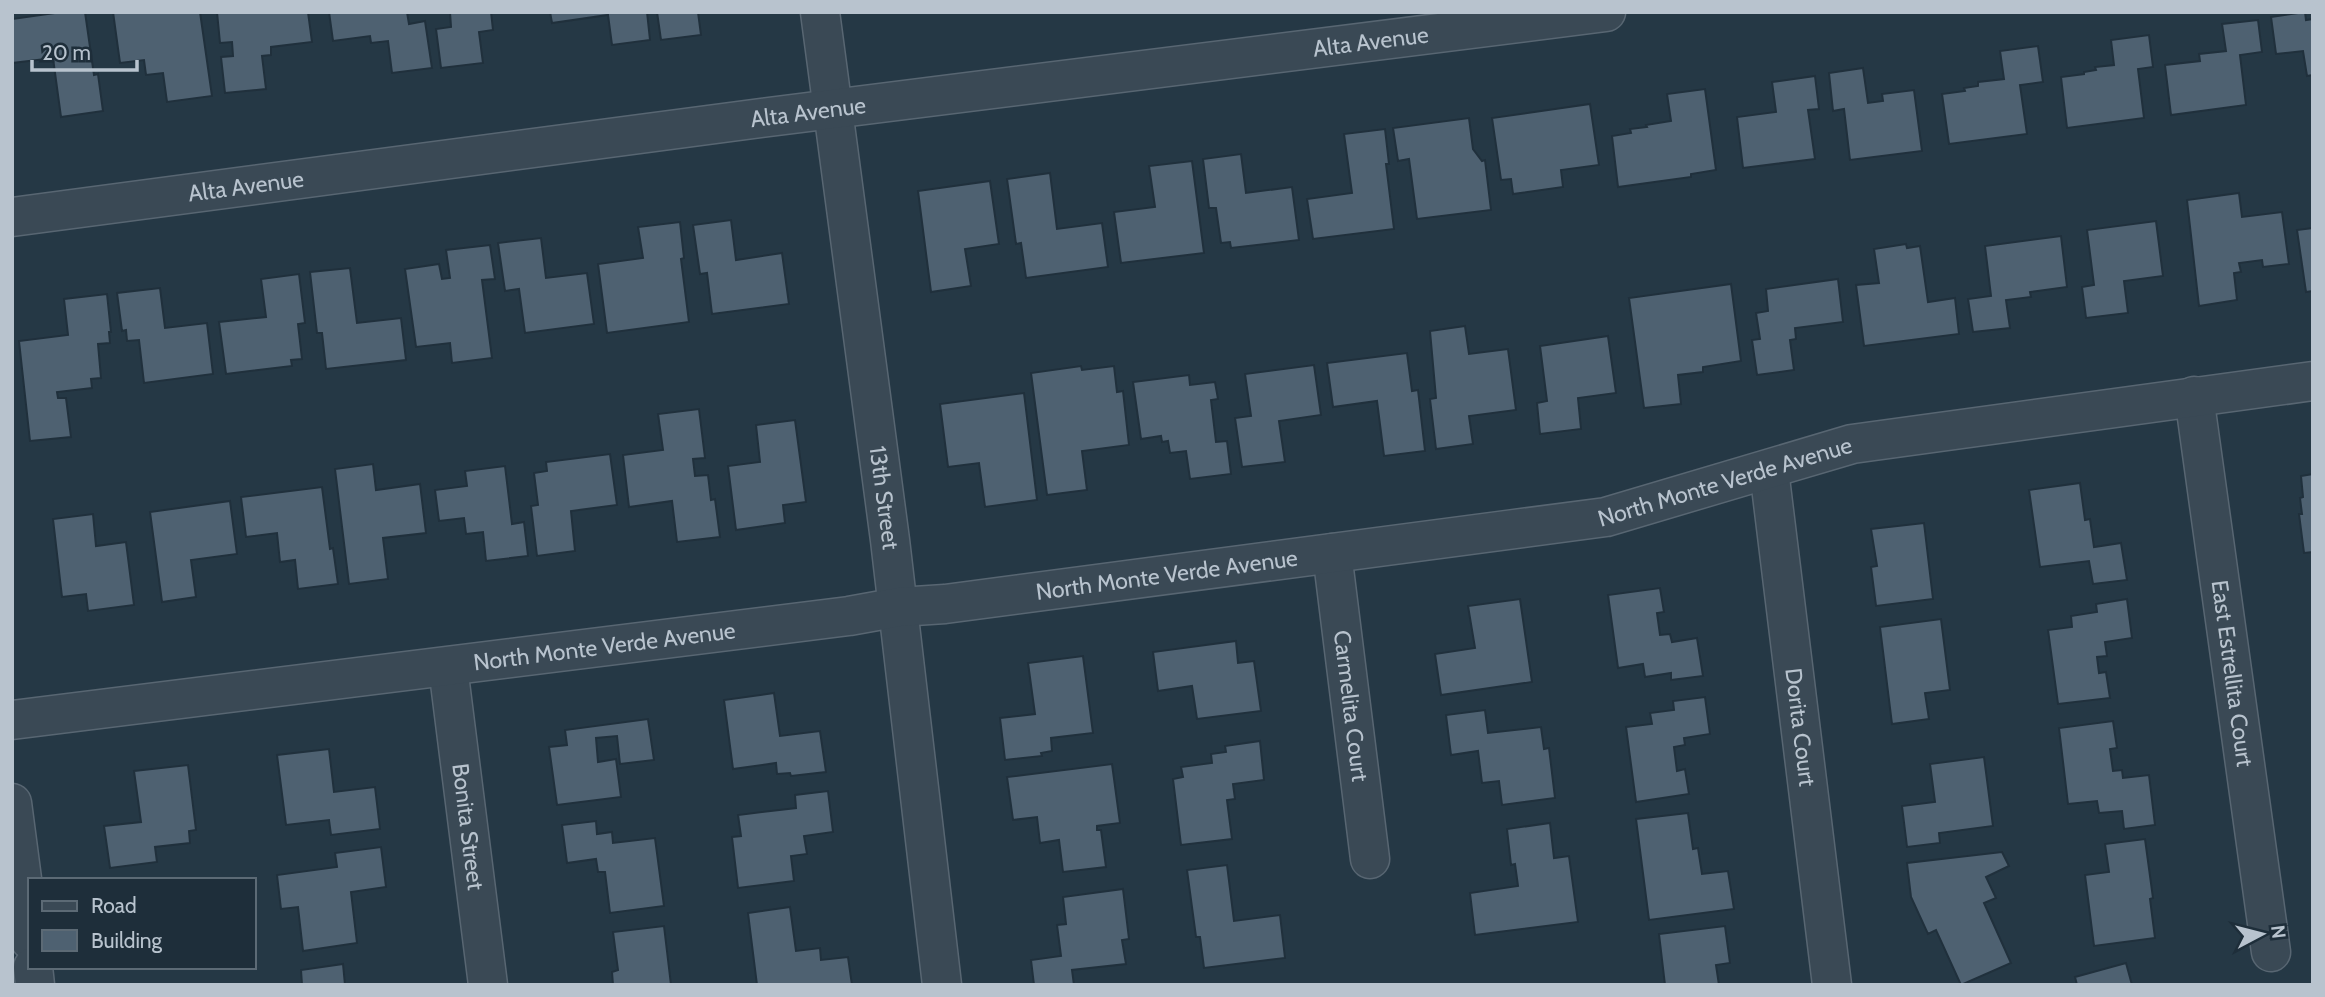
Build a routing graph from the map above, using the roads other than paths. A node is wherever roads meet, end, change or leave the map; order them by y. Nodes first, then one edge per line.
1 (820, 12) edge
2 (1606, 12) edge
3 (835, 109) junction
4 (12, 217) edge
5 (2313, 381) edge
6 (2194, 396) junction
7 (1769, 470) junction
8 (1332, 553) junction
9 (899, 607) junction
10 (448, 667) junction
11 (12, 720) edge
12 (12, 803) edge
13 (1370, 859) dead end
14 (28, 925) edge
15 (2271, 952) dead end
16 (488, 985) edge
17 (942, 985) edge
18 (1832, 985) edge

1 - 3 street, 13th Street
2 - 3 street, Alta Avenue
3 - 4 street, Alta Avenue
3 - 9 street, 13th Street
5 - 6 street, North Monte Verde Avenue
6 - 7 street, North Monte Verde Avenue
6 - 15 street, East Estrellita Court
7 - 8 street, North Monte Verde Avenue
7 - 18 street, Dorita Court
8 - 9 street, North Monte Verde Avenue
8 - 13 street, Carmelita Court
9 - 10 street, North Monte Verde Avenue
9 - 17 street, 13th Street
10 - 11 street, North Monte Verde Avenue
10 - 16 street, Bonita Street
12 - 14 street

